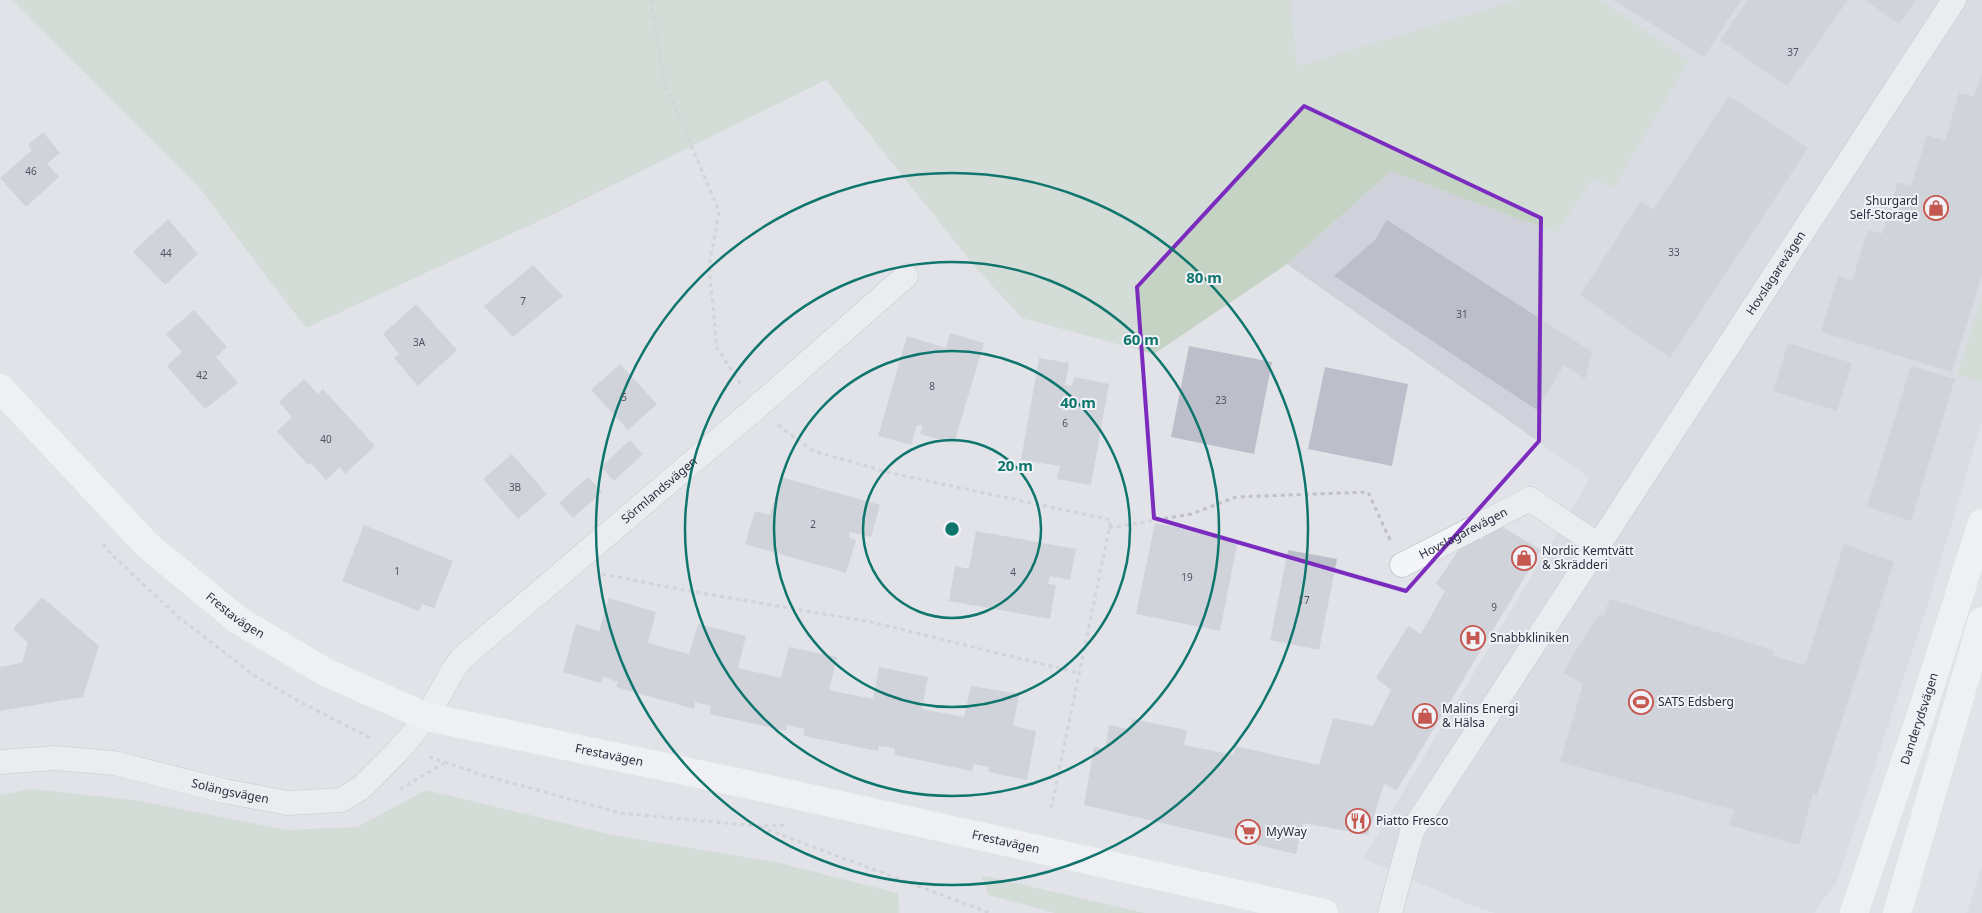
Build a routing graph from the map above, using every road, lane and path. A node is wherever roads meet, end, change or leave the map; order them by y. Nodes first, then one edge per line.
1 (651, 0) edge
2 (1954, 0) edge
3 (906, 276) dead end
4 (0, 388) edge
5 (756, 408) junction
6 (1982, 523) edge
7 (1109, 528) junction
8 (1598, 545) junction
9 (1402, 565) joint
10 (569, 567) junction
11 (1982, 621) edge
12 (1079, 673) junction
13 (427, 717) junction
14 (0, 762) edge
15 (1051, 809) dead end
16 (757, 826) dead end
17 (990, 913) edge
18 (1324, 913) edge
19 (1390, 913) edge
20 (1854, 913) edge
21 (1897, 913) edge

1 - 5 path
2 - 8 street, Hovslagarevägen
3 - 5 street, Sörmlandsvägen
4 - 13 street, Frestavägen
5 - 7 path
5 - 10 street, Sörmlandsvägen
6 - 20 street, Danderydsvägen
7 - 9 path
7 - 12 path
8 - 9 street, Hovslagarevägen
8 - 19 street, Hovslagarevägen
10 - 12 path
10 - 13 street, Sörmlandsvägen
11 - 21 street
12 - 15 path
13 - 14 street, Solängsvägen
13 - 18 street, Frestavägen
16 - 17 path

